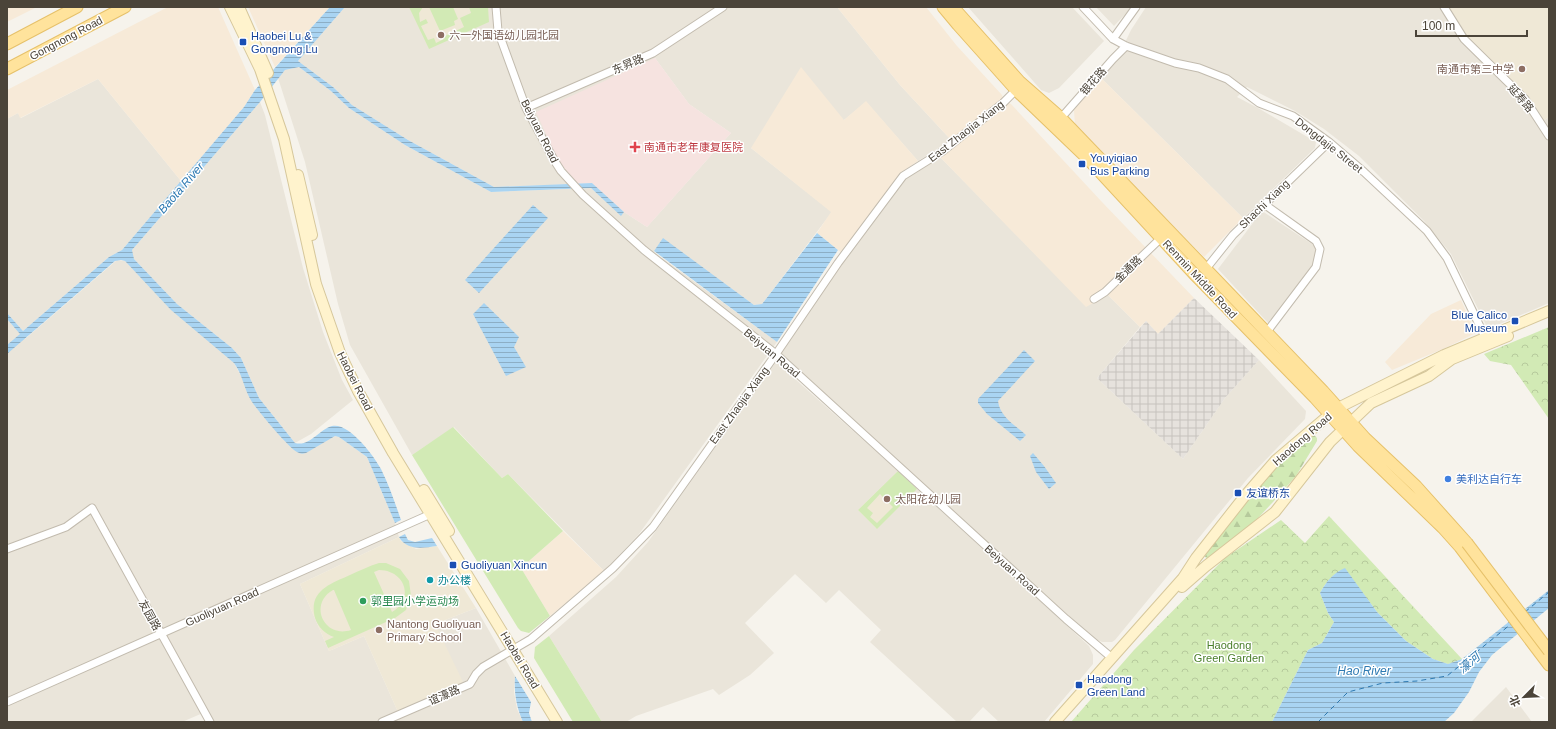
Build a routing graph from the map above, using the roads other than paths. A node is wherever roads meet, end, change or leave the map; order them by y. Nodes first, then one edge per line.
1 (77, 7) edge
2 (125, 7) edge
3 (230, 7) edge
4 (239, 7) edge
5 (496, 7) edge
6 (723, 7) edge
7 (943, 7) edge
8 (953, 7) edge
9 (1083, 7) edge
10 (1136, 7) edge
11 (1444, 7) edge
12 (1113, 39) junction
13 (7, 44) edge
14 (1126, 46) junction
15 (263, 68) junction
16 (7, 69) edge
17 (1016, 90) junction
18 (526, 108) junction
19 (1061, 118) junction
20 (1549, 136) edge
21 (1328, 142) junction
22 (1264, 204) junction
23 (1161, 238) junction
24 (1205, 270) junction
25 (1094, 299) dead end
26 (1549, 312) edge
27 (1549, 319) edge
28 (1266, 332) junction
29 (1490, 339) junction
30 (776, 354) junction
31 (1334, 411) junction
32 (1351, 421) junction
33 (1342, 430) junction
34 (433, 513) junction
35 (1464, 545) junction
36 (7, 549) edge
37 (161, 634) junction
38 (516, 648) junction
39 (1549, 651) edge
40 (1112, 658) junction
41 (1549, 665) edge
42 (7, 702) edge
43 (210, 722) edge
44 (382, 722) edge
45 (557, 722) edge
46 (565, 722) edge
47 (1055, 722) edge
48 (1063, 722) edge

1 - 13 main road, Gongnong Road
2 - 16 main road, Gongnong Road
3 - 15 main road, Haobei Road
4 - 15 main road, Haobei Road
5 - 18 street, Beiyuan Road
6 - 18 street, 东昇路
7 - 17 main road, Renmin Middle Road
8 - 19 main road, Renmin Middle Road
9 - 12 street, Dongdajie Street
10 - 12 street
11 - 20 street, 延寿路
12 - 14 street, Dongdajie Street
14 - 19 street, 银花路
14 - 21 street, Dongdajie Street
15 - 34 main road, Haobei Road
17 - 23 main road, Renmin Middle Road
17 - 30 street, East Zhaojia Xiang
18 - 30 street, Beiyuan Road
19 - 24 main road, Renmin Middle Road
21 - 22 street, Shachi Xiang
21 - 29 street, Dongdajie Street
22 - 24 street, Shachi Xiang
22 - 28 street
23 - 25 street, 金通路
23 - 31 main road, Renmin Middle Road
24 - 28 main road, Renmin Middle Road
26 - 29 main road, Haodong Road
27 - 29 main road, Haodong Road
28 - 31 main road, Renmin Middle Road
29 - 31 main road, Haodong Road
29 - 32 main road, Haodong Road
30 - 38 street, East Zhaojia Xiang
30 - 40 street, Beiyuan Road
31 - 32 main road, Renmin Middle Road
31 - 33 main road, Renmin Middle Road
31 - 40 main road, Haodong Road
32 - 33 main road, Haodong Road
32 - 35 main road, Renmin Middle Road
33 - 35 main road, Renmin Middle Road
33 - 48 main road, Haodong Road
34 - 37 street, Guoliyuan Road
34 - 38 main road, Haobei Road
35 - 39 main road, bridge
35 - 41 main road
36 - 37 street, 友园路
37 - 42 street, Guoliyuan Road
37 - 43 street, 友园路
38 - 44 street, 谊濠路
38 - 45 main road, Haobei Road
38 - 46 main road, Haobei Road
40 - 47 main road, Haodong Road

